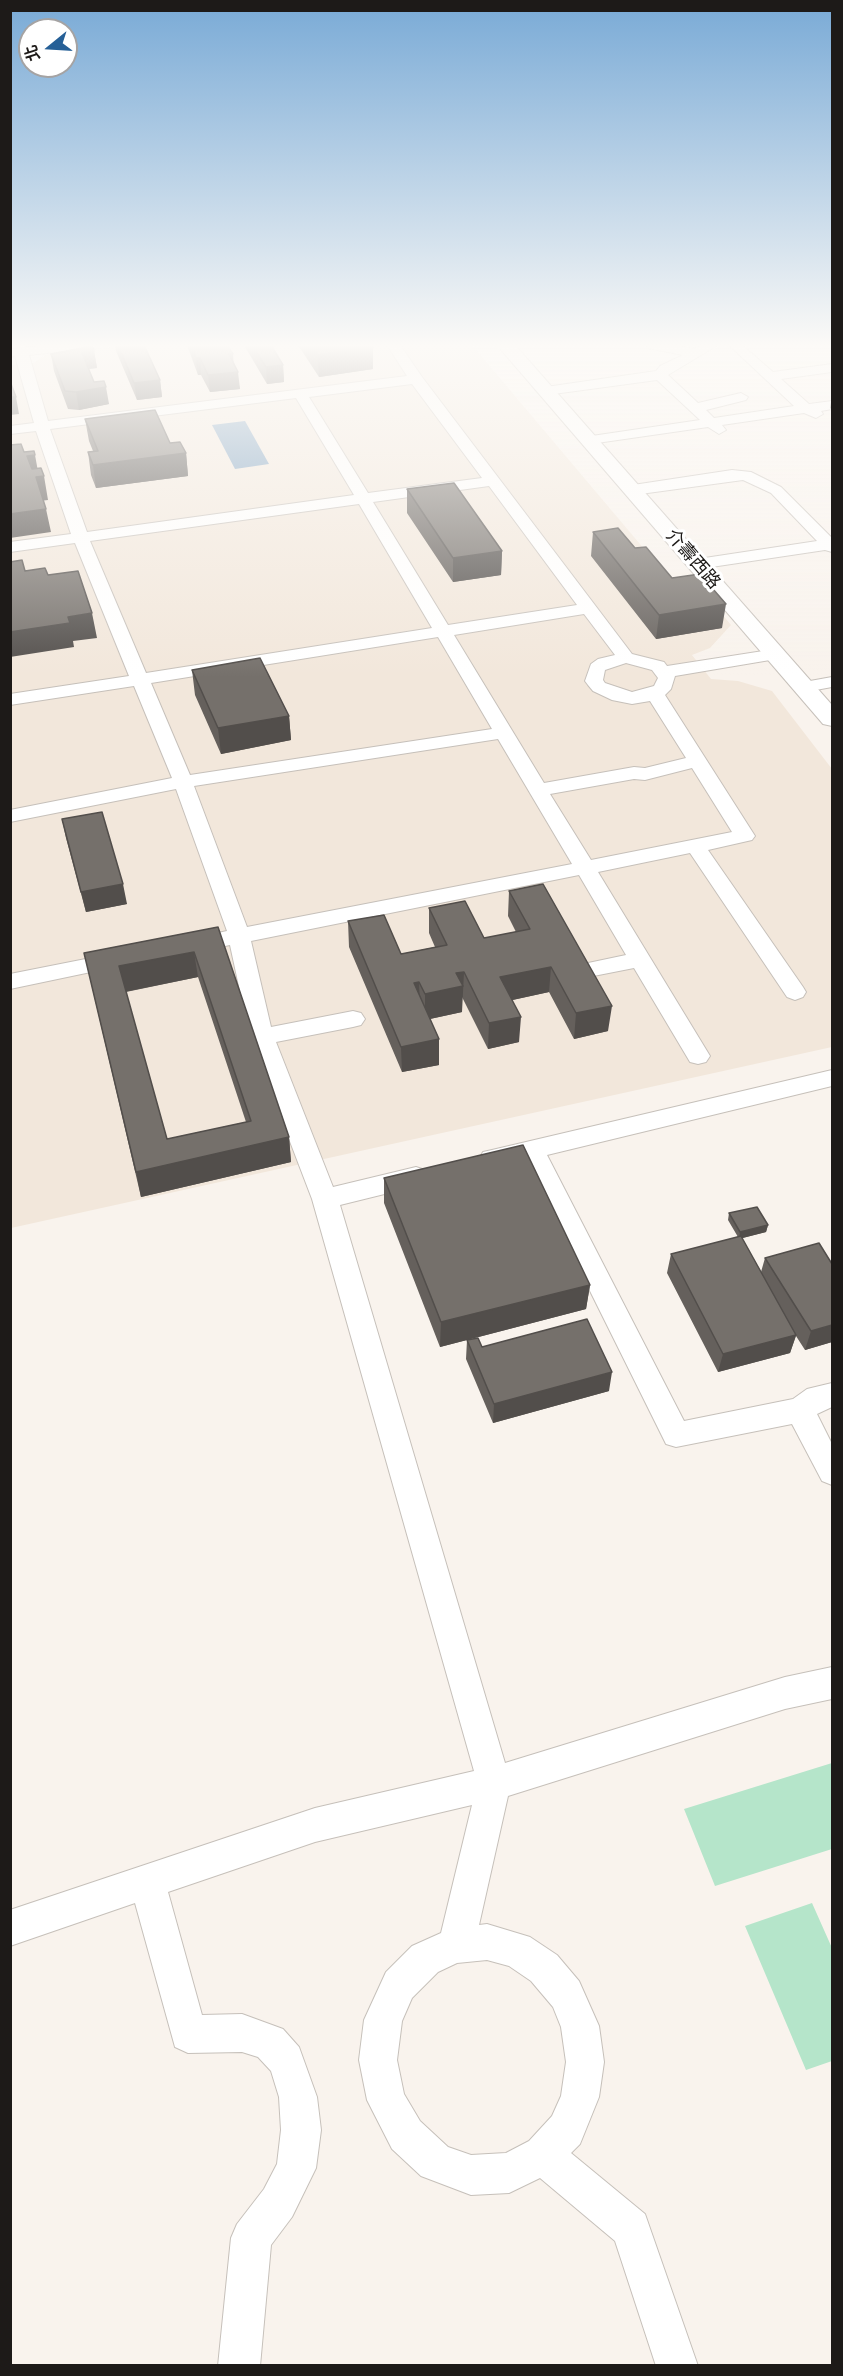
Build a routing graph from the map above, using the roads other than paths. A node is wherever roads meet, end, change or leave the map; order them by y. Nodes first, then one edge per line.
1 (52, 456) edge
2 (337, 456) edge
3 (473, 456) edge
4 (604, 456) edge
5 (492, 481) junction
6 (633, 490) junction
7 (363, 499) junction
8 (832, 527) edge
9 (816, 530) junction
10 (80, 536) junction
11 (831, 545) edge
12 (10, 547) edge
13 (698, 564) junction
14 (589, 608) junction
15 (442, 631) junction
16 (776, 654) junction
17 (626, 658) junction
18 (664, 672) junction
19 (141, 679) junction
20 (832, 682) edge
21 (805, 687) junction
22 (655, 694) junction
23 (10, 700) edge
24 (830, 712) edge
25 (503, 733) junction
26 (697, 761) junction
27 (183, 782) junction
28 (537, 790) junction
29 (10, 816) edge
30 (695, 846) junction
31 (584, 868) junction
32 (239, 935) junction
33 (171, 949) edge
34 (136, 956) edge
35 (640, 960) junction
36 (563, 975) edge
37 (10, 982) edge
38 (795, 992) dead end
39 (353, 1019) dead end
40 (262, 1037) junction
41 (698, 1056) dead end
42 (832, 1078) edge
43 (532, 1150) junction
44 (325, 1199) junction
45 (832, 1395) edge
46 (800, 1410) junction
47 (832, 1472) edge
48 (832, 1683) edge
49 (494, 1784) junction
50 (147, 1880) junction
51 (10, 1928) edge
52 (456, 1945) junction
53 (543, 2155) junction
54 (239, 2366) edge
55 (677, 2366) edge

1 - 10 street
2 - 7 street
3 - 5 street
4 - 6 main road, 介壽西路
5 - 7 street
5 - 14 street
6 - 9 street
6 - 13 main road, 介壽西路
7 - 10 street
7 - 15 street
8 - 9 street
9 - 11 street
10 - 12 street
10 - 19 street
11 - 13 street
13 - 16 main road, 介壽西路
14 - 15 street
14 - 17 street
15 - 19 street
15 - 25 street
16 - 18 street
16 - 21 main road, 介壽西路
17 - 18 street
17 - 22 street
18 - 22 street
19 - 23 street
19 - 27 street
20 - 21 street
21 - 24 main road, 介壽西路
22 - 26 street
25 - 27 street
25 - 28 street
26 - 28 street
26 - 30 street
27 - 29 street
27 - 32 street
28 - 31 street
30 - 31 street
30 - 38 street
31 - 32 street
31 - 35 street
32 - 33 street
32 - 40 street
34 - 37 street
35 - 36 street
35 - 41 street
39 - 40 street
40 - 44 street
42 - 43 street
43 - 44 street
43 - 46 street
44 - 49 street
45 - 46 street
46 - 47 street
48 - 49 street
49 - 50 street
49 - 52 street
50 - 51 street
50 - 54 street
52 - 53 street
52 - 53 street
53 - 55 street

